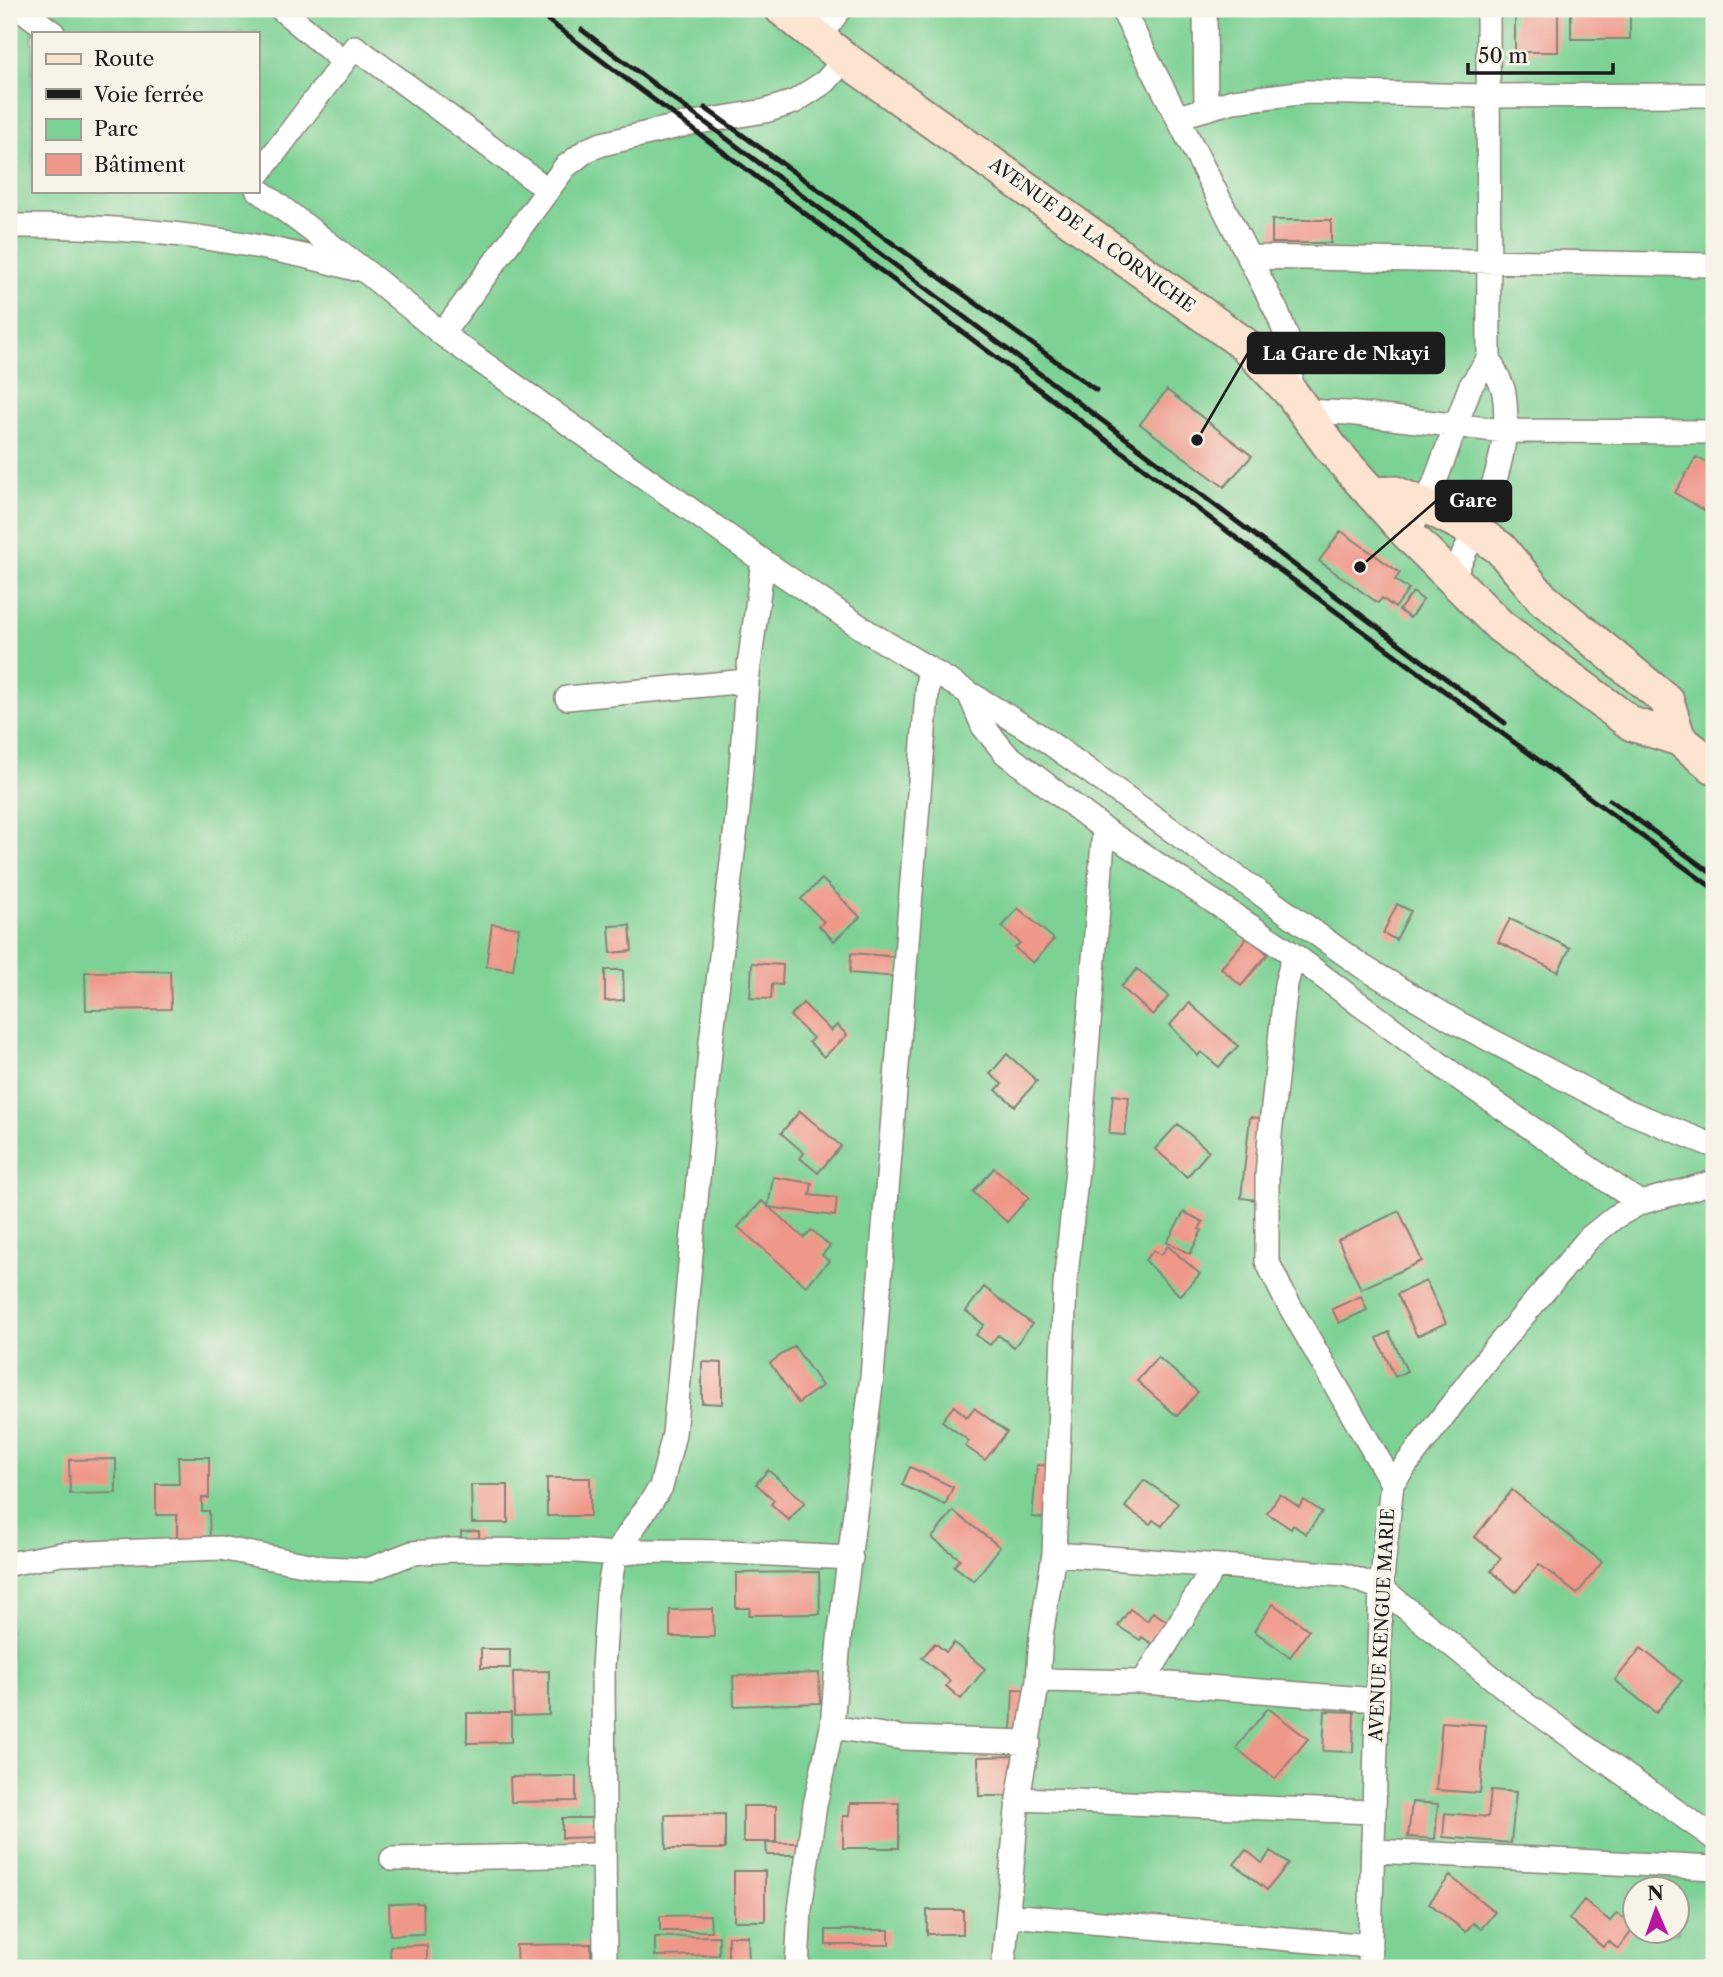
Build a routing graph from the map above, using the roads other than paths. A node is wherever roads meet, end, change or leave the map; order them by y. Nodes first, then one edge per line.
1 (21, 9) edge
2 (281, 9) edge
3 (782, 9) edge
4 (840, 9) edge
5 (1122, 9) edge
6 (1205, 9) edge
7 (1488, 9) edge
8 (52, 32) edge
9 (819, 38) junction
10 (845, 59) junction
11 (342, 60) junction
12 (1714, 95) edge
13 (1486, 96) junction
14 (1206, 108) junction
15 (1178, 117) junction
16 (259, 173) edge
17 (548, 190) junction
18 (259, 191) edge
19 (9, 226) edge
20 (1250, 257) junction
21 (1489, 263) junction
22 (1714, 265) edge
23 (369, 274) junction
24 (442, 334) junction
25 (1489, 358) junction
26 (1298, 402) junction
27 (1456, 425) junction
28 (1504, 431) junction
29 (1714, 432) edge
30 (1371, 494) junction
31 (1426, 506) junction
32 (1475, 531) junction
33 (1407, 533) junction
34 (763, 561) junction
35 (1452, 578) junction
36 (929, 669) junction
37 (747, 681) junction
38 (969, 693) junction
39 (567, 698) dead end
40 (1679, 739) junction
41 (1714, 767) edge
42 (1104, 829) junction
43 (1294, 955) junction
44 (1714, 1146) edge
45 (1714, 1182) edge
46 (1640, 1203) junction
47 (1392, 1483) junction
48 (615, 1554) junction
49 (1054, 1554) junction
50 (851, 1558) junction
51 (9, 1564) edge
52 (1214, 1567) junction
53 (1381, 1588) junction
54 (1038, 1680) junction
55 (1143, 1682) junction
56 (1377, 1700) junction
57 (832, 1727) junction
58 (1029, 1742) junction
59 (1018, 1799) junction
60 (1373, 1812) junction
61 (1714, 1838) edge
62 (1375, 1851) junction
63 (603, 1855) junction
64 (392, 1859) dead end
65 (1714, 1868) edge
66 (1008, 1915) junction
67 (1370, 1957) edge
68 (604, 1968) edge
69 (797, 1968) edge
70 (1003, 1968) edge

1 - 8 street
2 - 11 street
3 - 9 street, AVENUE DE LA CORNICHE
4 - 9 street
5 - 15 street
6 - 14 street
7 - 13 street
9 - 10 street, AVENUE DE LA CORNICHE
10 - 17 street
10 - 26 street, AVENUE DE LA CORNICHE
11 - 16 street
11 - 17 street
12 - 13 street
13 - 14 street
13 - 21 street
14 - 15 street
15 - 20 street
17 - 24 street
18 - 23 street
19 - 23 street
20 - 21 street
20 - 26 street
21 - 22 street
21 - 25 street
23 - 24 street
24 - 34 street
25 - 27 street
25 - 28 street
26 - 27 street
26 - 30 street, AVENUE DE LA CORNICHE
27 - 28 street
27 - 31 street
28 - 29 street
28 - 32 street
30 - 31 street
30 - 33 street, AVENUE DE LA CORNICHE
31 - 32 street
31 - 33 street
32 - 35 street
32 - 40 street
33 - 35 street, AVENUE DE LA CORNICHE
34 - 36 street
34 - 37 street
35 - 40 street, AVENUE DE LA CORNICHE
36 - 38 street
36 - 50 street
37 - 39 street
37 - 48 street
38 - 42 street
38 - 44 street
40 - 41 street, AVENUE DE LA CORNICHE
42 - 43 street
42 - 49 street
43 - 46 street
43 - 47 street
45 - 46 street, AVENUE KENGUE MARIE
46 - 47 street, AVENUE KENGUE MARIE
47 - 53 street, AVENUE KENGUE MARIE
48 - 50 street
48 - 51 street
48 - 63 street
49 - 52 street
49 - 54 street
50 - 57 street
52 - 53 street
52 - 55 street
53 - 56 street, AVENUE KENGUE MARIE
53 - 61 street
54 - 55 street
54 - 58 street
55 - 56 street
56 - 60 street, AVENUE KENGUE MARIE
57 - 58 street
57 - 69 street
58 - 59 street
59 - 60 street
59 - 66 street
60 - 62 street, AVENUE KENGUE MARIE
62 - 65 street
62 - 67 street, AVENUE KENGUE MARIE
63 - 64 street
63 - 68 street
66 - 67 street
66 - 70 street

